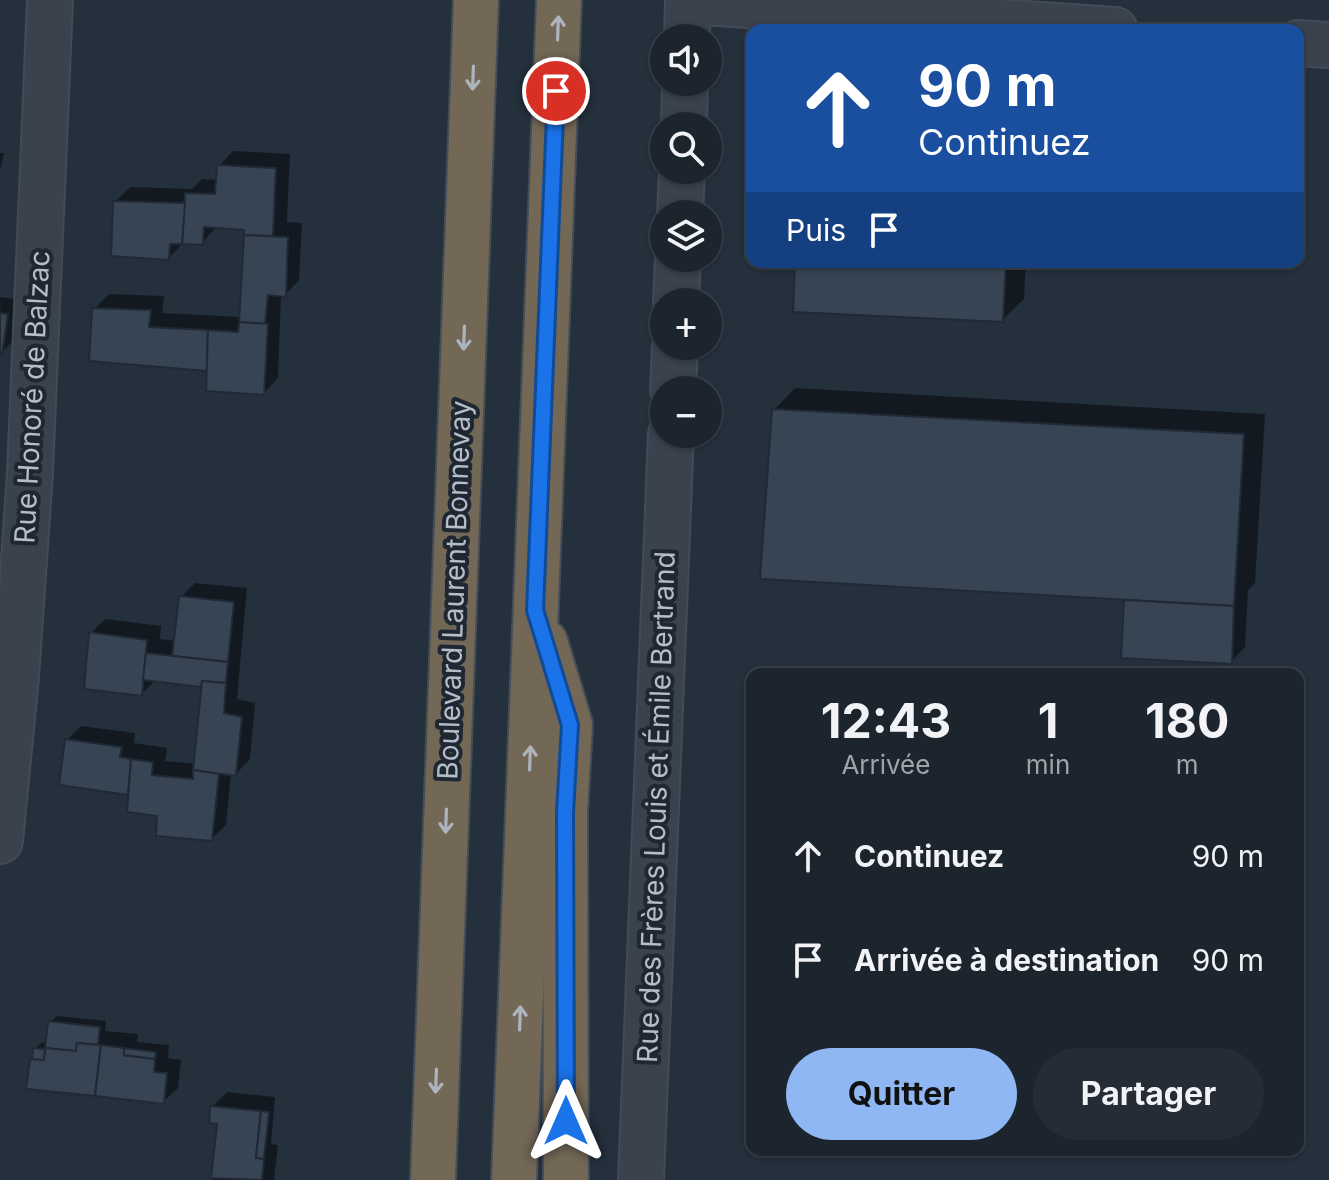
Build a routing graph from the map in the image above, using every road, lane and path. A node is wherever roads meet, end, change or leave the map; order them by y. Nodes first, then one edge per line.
1 (50, 0) edge
2 (476, 0) edge
3 (559, 0) edge
4 (688, 0) edge
5 (687, 24) edge
6 (1030, 24) edge
7 (1304, 43) edge
8 (1329, 45) edge
9 (670, 448) edge
10 (535, 610) junction
11 (0, 841) edge
12 (433, 1180) edge
13 (514, 1180) edge
14 (566, 1180) edge
15 (641, 1180) edge

1 - 11 street, Rue Honoré de Balzac
2 -> 12 highway, Boulevard Laurent Bonnevay
10 -> 3 highway
4 - 5 street
4 - 6 street
7 - 8 street
9 - 15 street, Rue des Frères Louis et Émile Bertrand
13 -> 10 highway
10 - 14 highway

